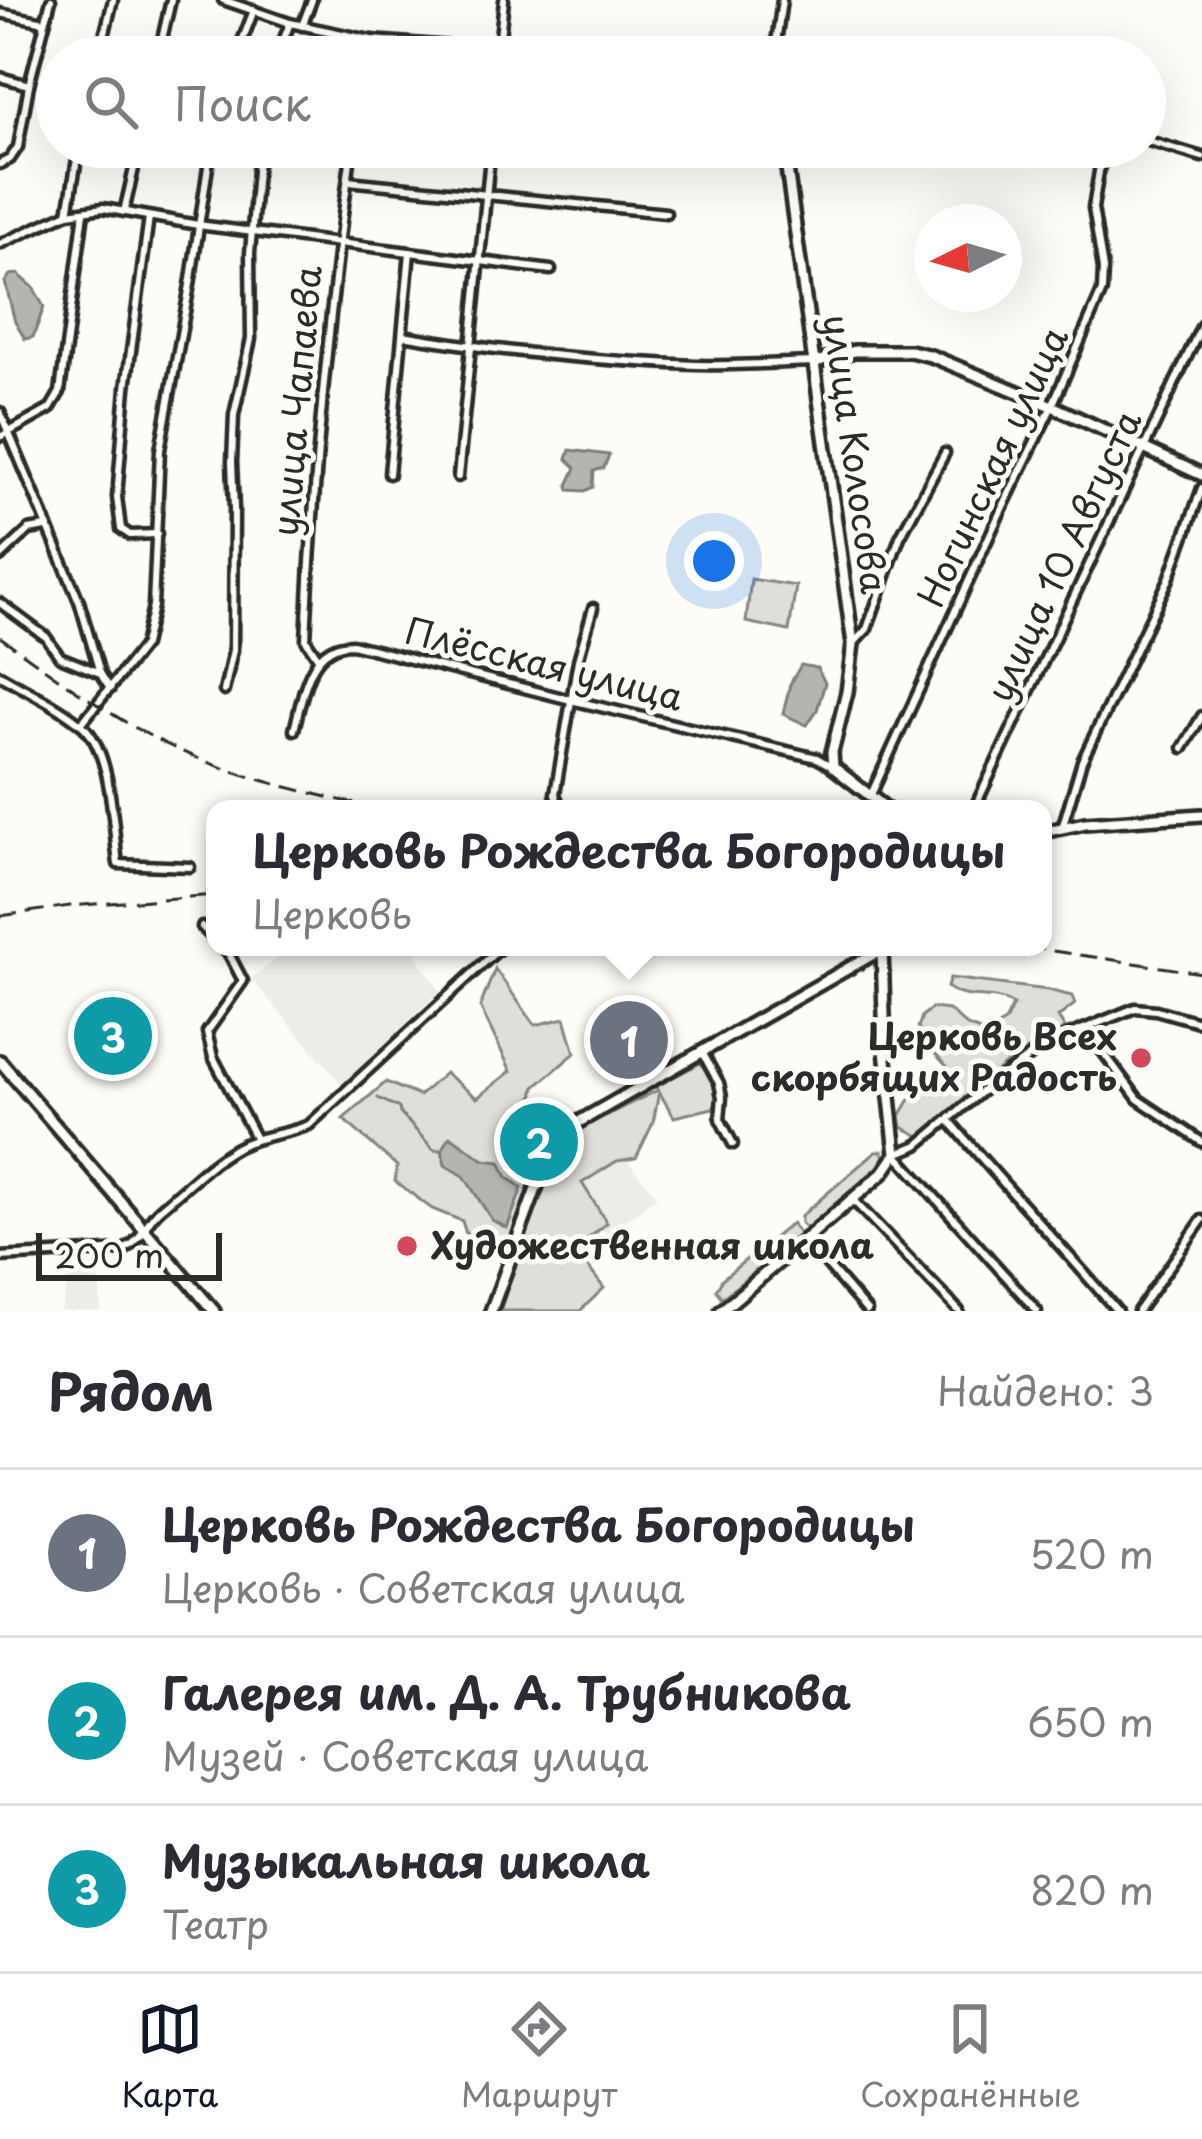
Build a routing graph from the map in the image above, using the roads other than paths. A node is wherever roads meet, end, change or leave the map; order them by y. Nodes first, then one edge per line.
1 (51, 0) edge
2 (113, 0) edge
3 (171, 0) edge
4 (224, 0) edge
5 (312, 0) edge
6 (504, 0) edge
7 (782, 0) edge
8 (243, 2) edge
9 (254, 10) junction
10 (0, 13) edge
11 (45, 22) junction
12 (290, 22) junction
13 (302, 26) junction
14 (41, 36) edge
15 (104, 36) edge
16 (163, 36) edge
17 (244, 36) edge
18 (285, 36) edge
19 (351, 36) edge
20 (500, 36) edge
21 (777, 36) edge
22 (36, 57) edge
23 (0, 77) edge
24 (29, 85) junction
25 (1166, 146) edge
26 (1202, 157) edge
27 (0, 164) edge
28 (76, 168) edge
29 (134, 168) edge
30 (208, 168) edge
31 (257, 168) edge
32 (350, 168) edge
33 (489, 168) edge
34 (787, 168) edge
35 (1100, 168) edge
36 (348, 181) junction
37 (487, 195) junction
38 (84, 212) junction
39 (124, 212) junction
40 (666, 213) dead end
41 (68, 214) junction
42 (149, 217) junction
43 (198, 225) junction
44 (252, 232) junction
45 (0, 244) edge
46 (339, 244) junction
47 (410, 252) junction
48 (479, 261) junction
49 (551, 270) dead end
50 (1202, 325) edge
51 (403, 335) junction
52 (473, 344) junction
53 (816, 362) junction
54 (1052, 406) junction
55 (0, 412) edge
56 (8, 431) junction
57 (0, 437) edge
58 (1145, 448) junction
59 (945, 453) dead end
60 (389, 474) dead end
61 (1202, 475) edge
62 (458, 477) dead end
63 (1202, 488) edge
64 (47, 526) junction
65 (157, 534) junction
66 (0, 556) edge
67 (0, 603) edge
68 (593, 608) dead end
69 (853, 644) junction
70 (318, 658) junction
71 (100, 673) junction
72 (0, 675) edge
73 (110, 689) junction
74 (224, 692) dead end
75 (571, 700) junction
76 (1202, 716) edge
77 (81, 724) junction
78 (294, 730) dead end
79 (1184, 748) dead end
80 (833, 767) junction
81 (870, 797) junction
82 (557, 800) edge
83 (874, 800) edge
84 (978, 800) edge
85 (1202, 815) edge
86 (1062, 828) junction
87 (1052, 830) edge
88 (190, 867) dead end
89 (202, 927) dead end
90 (206, 931) edge
91 (230, 956) edge
92 (491, 956) edge
93 (868, 956) edge
94 (882, 956) edge
95 (1202, 1023) edge
96 (1081, 1030) junction
97 (702, 1052) junction
98 (0, 1060) edge
99 (949, 1120) junction
100 (256, 1139) junction
101 (1202, 1142) edge
102 (734, 1144) dead end
103 (896, 1154) junction
104 (852, 1199) junction
105 (1202, 1220) edge
106 (145, 1232) junction
107 (804, 1238) junction
108 (0, 1257) edge
109 (214, 1311) edge
110 (491, 1311) edge
111 (721, 1311) edge
112 (867, 1311) edge
113 (958, 1311) edge
114 (1037, 1311) edge
115 (1117, 1311) edge
116 (1138, 1311) edge

1 - 11 street
2 - 15 street
3 - 16 street
4 - 8 street
5 - 13 street
6 - 20 street
7 - 21 street
8 - 9 street
9 - 12 street
9 - 17 street
10 - 11 street
11 - 14 street
12 - 13 street
12 - 18 street
13 - 19 street
22 - 24 street
23 - 24 street
24 - 27 street
25 - 26 street
28 - 41 street
29 - 39 street
30 - 43 street
31 - 44 street
32 - 36 street, улица Чапаева
33 - 37 street
34 - 53 main road, улица Колосова
35 - 54 street, Ногинская улица
36 - 37 street
36 - 46 street, улица Чапаева
37 - 40 street
37 - 48 street
38 - 39 street
38 - 41 street
38 - 56 street
39 - 42 street
41 - 45 street
42 - 43 street
42 - 65 street
43 - 44 street
43 - 65 street
44 - 46 street
44 - 74 street
46 - 47 street
46 - 70 street, улица Чапаева
47 - 48 street
47 - 51 street
48 - 49 street
48 - 52 street
50 - 58 street, улица 10 Августа
51 - 52 street
51 - 60 street
52 - 53 street
52 - 62 street
53 - 54 main road
53 - 69 main road, улица Колосова
54 - 58 main road
54 - 81 street, Ногинская улица
55 - 56 street
56 - 57 street
56 - 64 street
58 - 61 main road
58 - 84 street, улица 10 Августа
59 - 69 street
63 - 86 street
64 - 66 street
64 - 71 street
65 - 73 street
67 - 71 street
68 - 75 street
69 - 80 main road, улица Колосова
70 - 75 street, Плёсская улица
70 - 78 street
71 - 73 street
72 - 77 street
73 - 77 street
75 - 80 street, Плёсская улица
75 - 82 street
76 - 79 street
77 - 88 street
80 - 81 main road
81 - 83 main road
85 - 86 main road
86 - 87 main road
89 - 90 street
91 - 100 street
92 - 100 street
93 - 97 main road
94 - 103 main road
95 - 96 street
96 - 99 street
96 - 101 street
97 - 102 street
97 - 110 main road
98 - 106 main road
99 - 103 street
99 - 115 street
100 - 106 street
103 - 104 main road
103 - 114 street
104 - 107 main road
104 - 113 street
105 - 116 street
106 - 108 street
106 - 109 main road
107 - 111 main road
107 - 112 street

